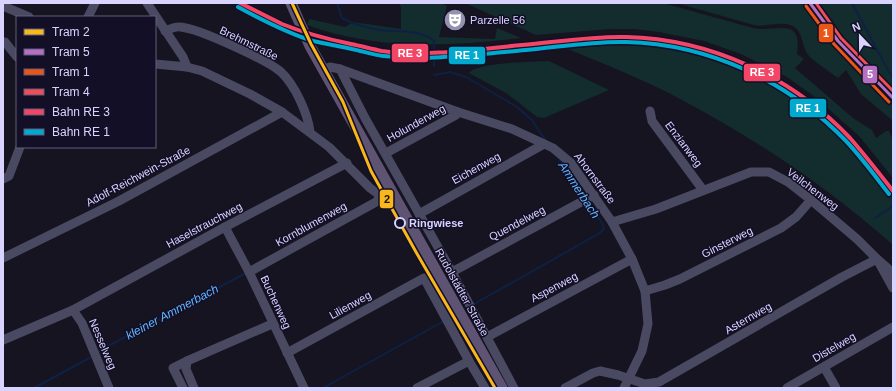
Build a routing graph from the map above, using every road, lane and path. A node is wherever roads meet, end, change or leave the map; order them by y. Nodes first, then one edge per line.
1 (95, 3) edge
2 (147, 3) edge
3 (291, 3) edge
4 (3, 6) edge
5 (27, 16) edge
6 (88, 16) edge
7 (156, 16) edge
8 (156, 16) edge
9 (166, 31) junction
10 (5, 42) dead end
11 (16, 56) edge
12 (156, 64) edge
13 (187, 67) junction
14 (340, 69) junction
15 (323, 70) junction
16 (650, 111) dead end
17 (282, 112) junction
18 (458, 112) junction
19 (310, 132) junction
20 (548, 145) junction
21 (20, 148) edge
22 (386, 153) junction
23 (347, 163) junction
24 (3, 179) edge
25 (390, 189) junction
26 (703, 190) junction
27 (378, 194) junction
28 (589, 198) junction
29 (811, 200) junction
30 (419, 214) junction
31 (612, 222) junction
32 (225, 227) junction
33 (3, 258) edge
34 (632, 259) junction
35 (877, 259) junction
36 (249, 272) junction
37 (452, 272) junction
38 (893, 273) edge
39 (893, 288) edge
40 (645, 291) junction
41 (73, 310) junction
42 (272, 324) junction
43 (893, 326) edge
44 (487, 337) junction
45 (3, 340) edge
46 (287, 353) junction
47 (469, 361) junction
48 (187, 362) junction
49 (824, 367) junction
50 (628, 379) junction
51 (109, 388) edge
52 (183, 388) edge
53 (194, 388) edge
54 (304, 388) edge
55 (417, 388) edge
56 (485, 388) edge
57 (502, 388) edge
58 (514, 388) edge
59 (565, 388) edge
60 (624, 388) edge
61 (787, 388) edge
62 (836, 388) edge

1 - 6 street
2 - 7 street
3 - 15 main road, Rudolstädter Straße
4 - 5 street
8 - 9 street
9 - 13 street
9 - 19 street, Brehmstraße
10 - 11 street
12 - 13 street
13 - 17 street
14 - 15 street, Ahornstraße
14 - 18 street, Ahornstraße
14 - 22 street, Rudolstädter Straße
15 - 25 main road, Rudolstädter Straße
16 - 26 street, Enzianweg
17 - 19 street
17 - 33 street, Adolf-Reichwein-Straße
18 - 20 street, Ahornstraße
18 - 22 street, Holunderweg
19 - 23 street
20 - 28 street, Ahornstraße
20 - 30 street, Eichenweg
21 - 24 street
22 - 30 street, Rudolstädter Straße
23 - 27 street
23 - 32 street, Haselstrauchweg
25 - 27 street
25 - 57 main road, Rudolstädter Straße
26 - 29 street, Veilchenweg
26 - 31 street, Veilchenweg
27 - 36 street, Kornblumenweg
28 - 31 street, Ahornstraße
28 - 37 street, Quendelweg
29 - 35 street, Veilchenweg
29 - 40 street, Ginsterweg
30 - 37 street, Rudolstädter Straße
31 - 34 street, Ahornstraße
32 - 36 street, Buchenweg
32 - 41 street, Haselstrauchweg
34 - 40 street, Ahornstraße
34 - 44 street, Aspenweg
35 - 38 street, Veilchenweg
35 - 39 street
35 - 50 street, Asternweg
36 - 42 street, Buchenweg
37 - 44 street, Rudolstädter Straße
40 - 50 street, Ahornstraße
41 - 45 street, Haselstrauchweg
41 - 51 street, Nesselweg
42 - 46 street, Buchenweg
42 - 48 street
43 - 49 street, Distelweg
44 - 58 street, Rudolstädter Straße
46 - 47 street, Lilienweg
46 - 54 street, Buchenweg
47 - 55 street
47 - 56 street
48 - 52 street
48 - 53 street
49 - 61 street, Distelweg
49 - 62 street
50 - 59 street, Asternweg
50 - 60 street, Ahornstraße

